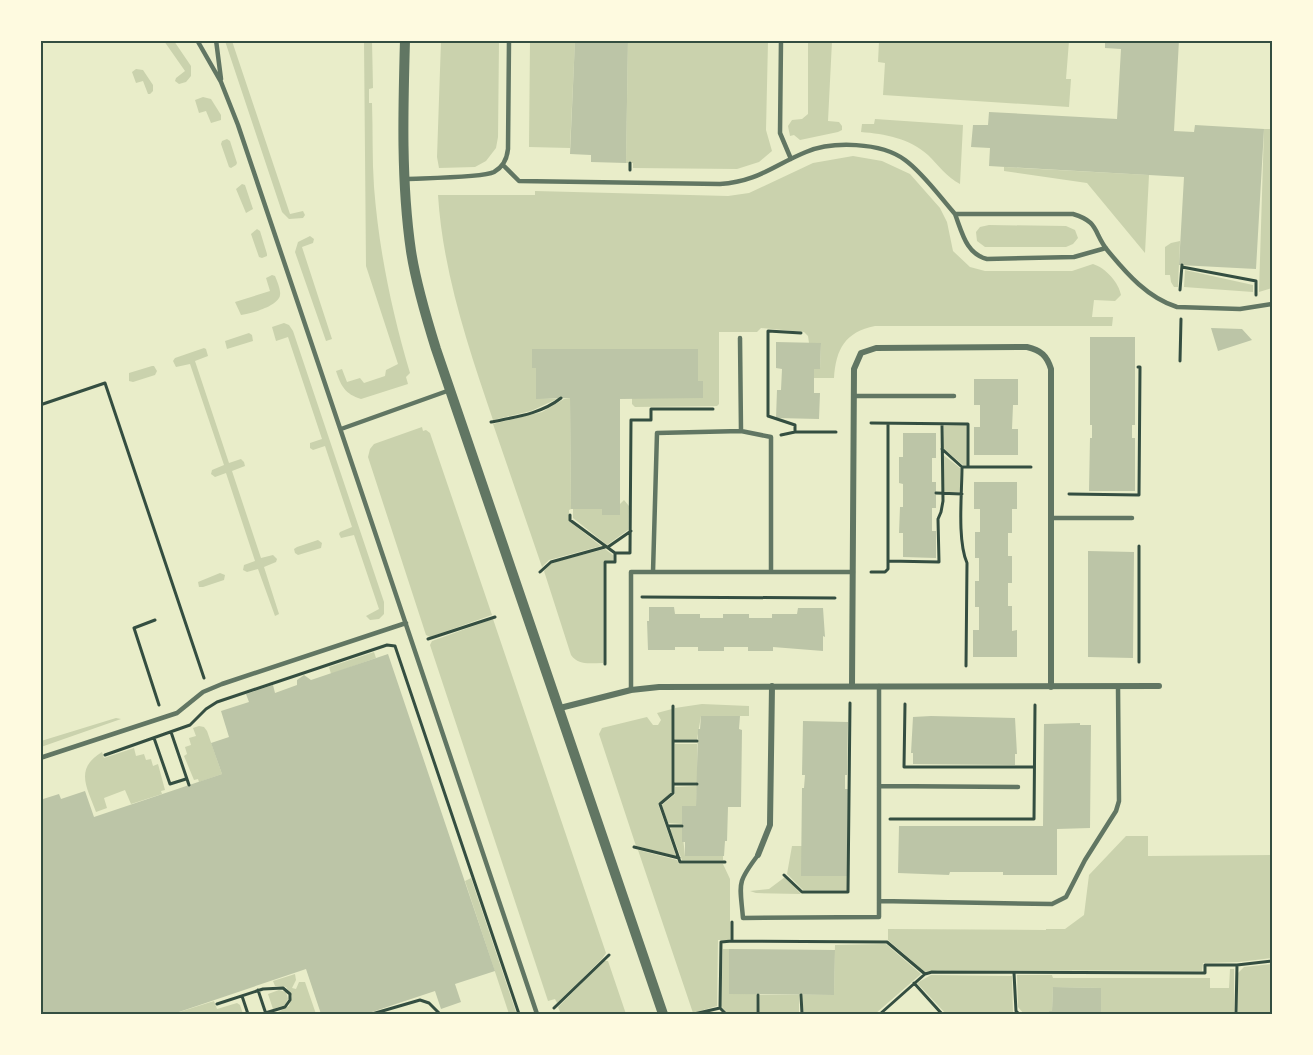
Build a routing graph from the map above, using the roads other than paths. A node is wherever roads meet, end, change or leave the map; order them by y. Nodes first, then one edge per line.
1 (197, 40) edge
2 (216, 40) edge
3 (405, 40) edge
4 (509, 40) edge
5 (781, 40) edge
6 (221, 82) junction
7 (791, 159) junction
8 (502, 165) junction
9 (405, 179) junction
10 (955, 214) junction
11 (1106, 248) junction
12 (1272, 304) edge
13 (740, 338) dead end
14 (450, 390) junction
15 (854, 396) junction
16 (954, 396) dead end
17 (341, 429) junction
18 (741, 431) junction
19 (1051, 518) junction
20 (1132, 518) dead end
21 (653, 572) junction
22 (771, 572) junction
23 (853, 572) junction
24 (406, 623) junction
25 (772, 686) junction
26 (852, 686) junction
27 (879, 686) junction
28 (1159, 686) dead end
29 (1051, 687) junction
30 (1118, 687) junction
31 (631, 690) junction
32 (560, 708) junction
33 (40, 758) edge
34 (879, 786) junction
35 (1018, 787) dead end
36 (758, 855) joint
37 (879, 901) junction
38 (537, 1014) edge
39 (663, 1014) edge

1 - 6 lane
2 - 6 lane
3 - 9 street
4 - 8 lane
5 - 7 lane
6 - 17 lane
7 - 8 lane
7 - 10 lane
8 - 9 lane
9 - 14 street
10 - 11 lane
10 - 11 lane
11 - 12 lane
13 - 18 lane
14 - 17 lane
14 - 32 street
15 - 16 lane
15 - 19 street
15 - 23 street
17 - 24 lane
18 - 21 lane
18 - 22 lane
19 - 20 lane
19 - 29 street
21 - 22 lane
21 - 31 lane
22 - 23 lane
23 - 26 street
24 - 33 lane
24 - 38 lane
25 - 26 street
25 - 31 street
25 - 36 street
26 - 27 street
27 - 29 street
27 - 34 lane
28 - 30 street
29 - 30 street
30 - 37 lane
31 - 32 street
32 - 39 street
34 - 35 lane
34 - 37 lane
36 - 37 lane

